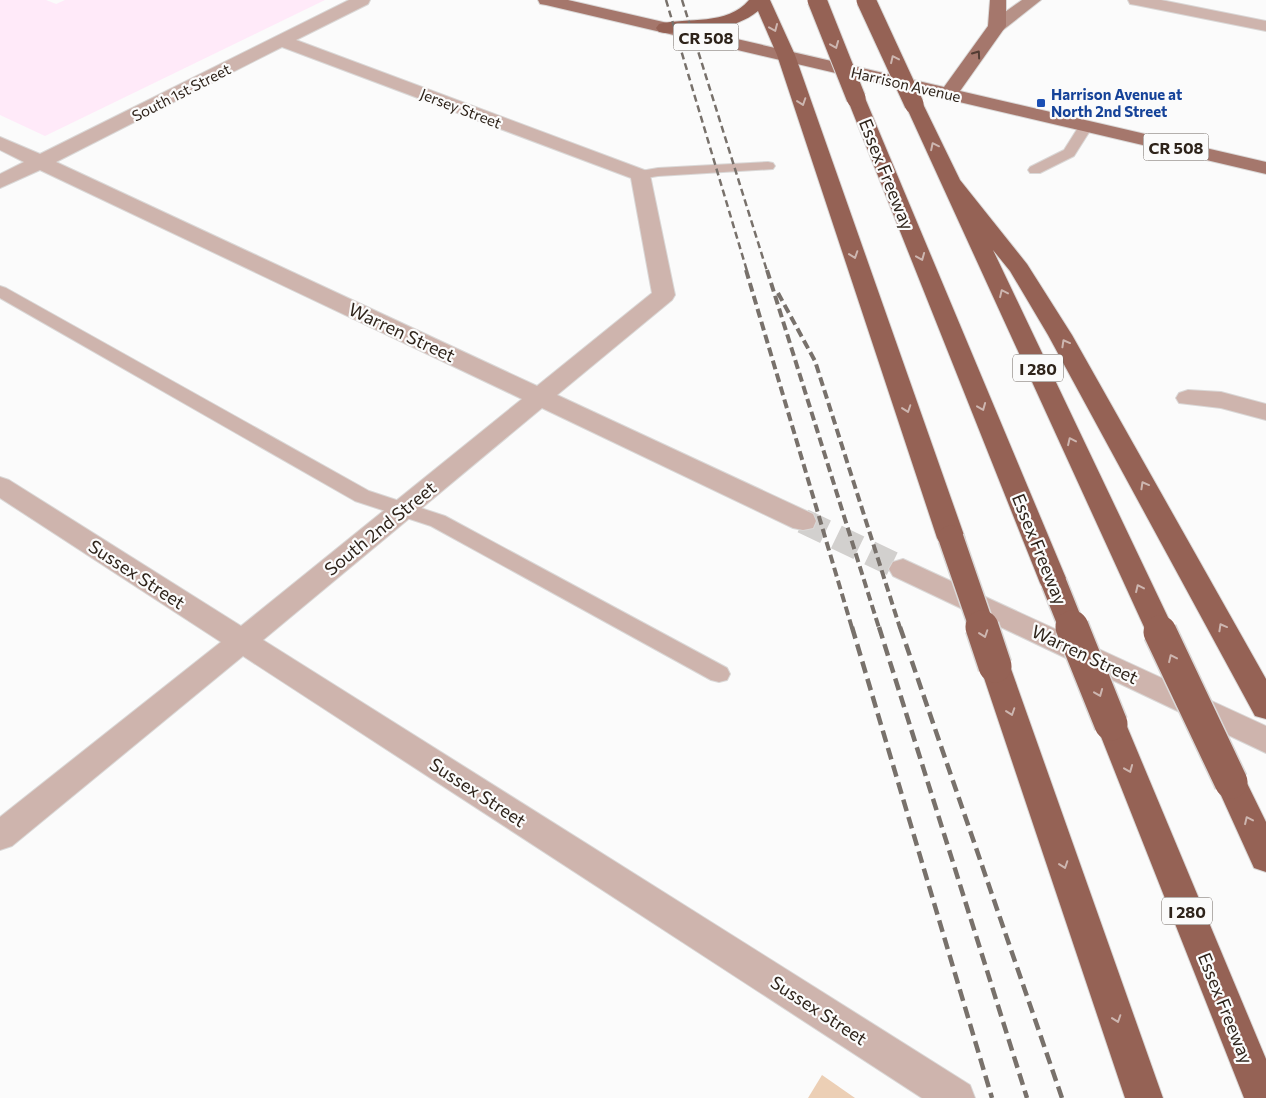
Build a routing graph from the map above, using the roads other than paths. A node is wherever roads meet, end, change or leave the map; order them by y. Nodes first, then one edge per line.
1 (362, 0) edge
2 (546, 0) edge
3 (760, 0) edge
4 (816, 0) edge
5 (866, 0) edge
6 (998, 0) edge
7 (1032, 0) edge
8 (1136, 0) edge
9 (997, 26) junction
10 (1266, 26) edge
11 (665, 28) junction
12 (282, 41) junction
13 (786, 56) junction
14 (949, 94) junction
15 (1086, 126) junction
16 (0, 142) edge
17 (41, 162) junction
18 (768, 166) dead end
19 (1266, 168) edge
20 (1035, 170) dead end
21 (640, 175) junction
22 (0, 182) edge
23 (952, 184) junction
24 (0, 290) edge
25 (539, 396) junction
26 (1188, 398) dead end
27 (1266, 412) edge
28 (0, 486) edge
29 (402, 510) junction
30 (803, 521) tunnel mouth
31 (903, 568) tunnel mouth
32 (242, 641) junction
33 (719, 674) dead end
34 (1266, 707) edge
35 (1266, 740) edge
36 (0, 836) edge
37 (1266, 858) edge
38 (956, 1098) edge
39 (1144, 1098) edge
40 (1263, 1098) edge

1 - 12 street, South 1st Street
2 - 11 main road, Harrison Avenue / CR 508
3 - 11 highway
3 -> 13 highway
4 -> 40 highway, Essex Freeway / I 280, bridge
23 -> 5 highway, I 280, bridge
6 - 9 main road
7 - 9 street
8 - 10 street
14 -> 9 main road
11 - 13 main road, Harrison Avenue / CR 508
12 - 17 street, South 1st Street
12 - 21 street, Jersey Street
13 - 14 main road, Harrison Avenue / CR 508
13 -> 39 highway, bridge
14 - 15 main road, Harrison Avenue / CR 508
15 - 19 main road, Harrison Avenue / CR 508
15 - 20 lane
16 - 17 street, Warren Street
17 - 22 street, South 1st Street
17 - 25 street, Warren Street
18 - 21 lane
21 - 25 street, South 2nd Street
34 -> 23 highway
37 -> 23 highway, I 280, bridge
24 - 29 lane
25 - 29 street, South 2nd Street
25 - 30 street, Warren Street
26 - 27 street
28 - 32 street, Sussex Street
29 - 32 street, South 2nd Street
29 - 33 lane
31 - 35 street, Warren Street
32 - 36 street, South 2nd Street
32 - 38 street, Sussex Street

